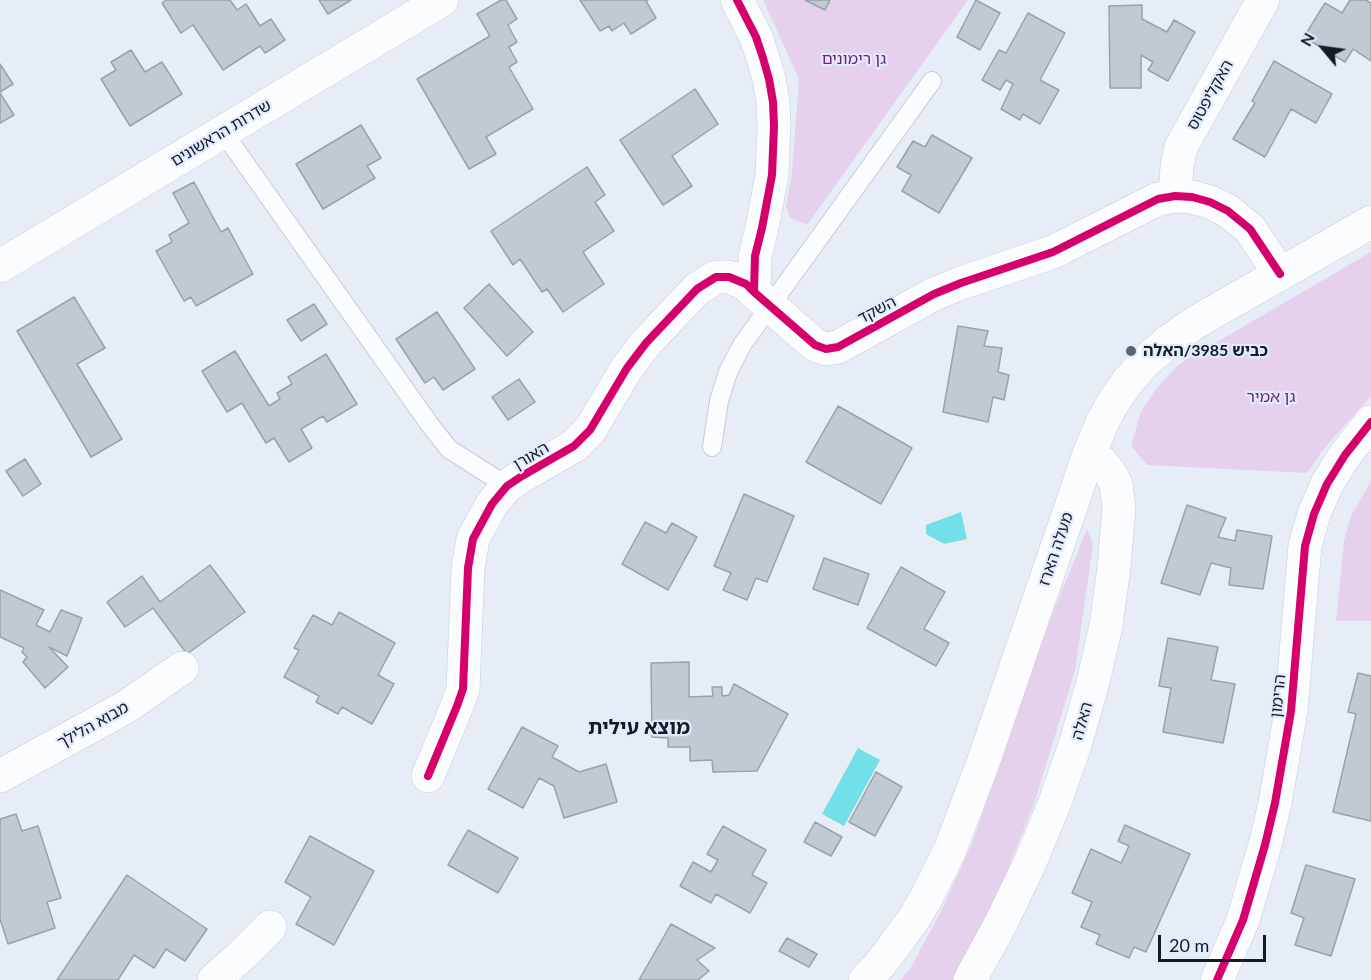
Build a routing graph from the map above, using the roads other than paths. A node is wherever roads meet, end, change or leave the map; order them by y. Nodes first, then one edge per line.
1 (442, 0) edge
2 (737, 0) edge
3 (1263, 0) edge
4 (932, 81) dead end
5 (223, 132) junction
6 (1175, 196) junction
7 (1371, 222) edge
8 (0, 266) edge
9 (1280, 274) junction
10 (762, 299) junction
11 (1371, 422) edge
12 (712, 447) dead end
13 (1089, 454) junction
14 (507, 486) junction
15 (182, 668) dead end
16 (0, 776) edge
17 (428, 776) dead end
18 (270, 927) dead end
19 (214, 980) edge
20 (865, 980) edge
21 (970, 980) edge
22 (1217, 980) edge

1 - 5 street, שדרות הראשונים
2 - 10 street
3 - 6 street, האקליפטוס
4 - 10 lane
5 - 8 street, שדרות הראשונים
5 - 14 lane
6 - 9 street, השקד
6 - 10 street, השקד
7 - 9 street, מעלה הארז
9 - 13 street, מעלה הארז
10 - 12 lane
10 - 14 street, האורן
11 - 22 street, הרימון
13 - 20 street, מעלה הארז
13 - 21 street, האלה
14 - 17 street, האורן
15 - 16 street, מבוא הלילך
18 - 19 street

